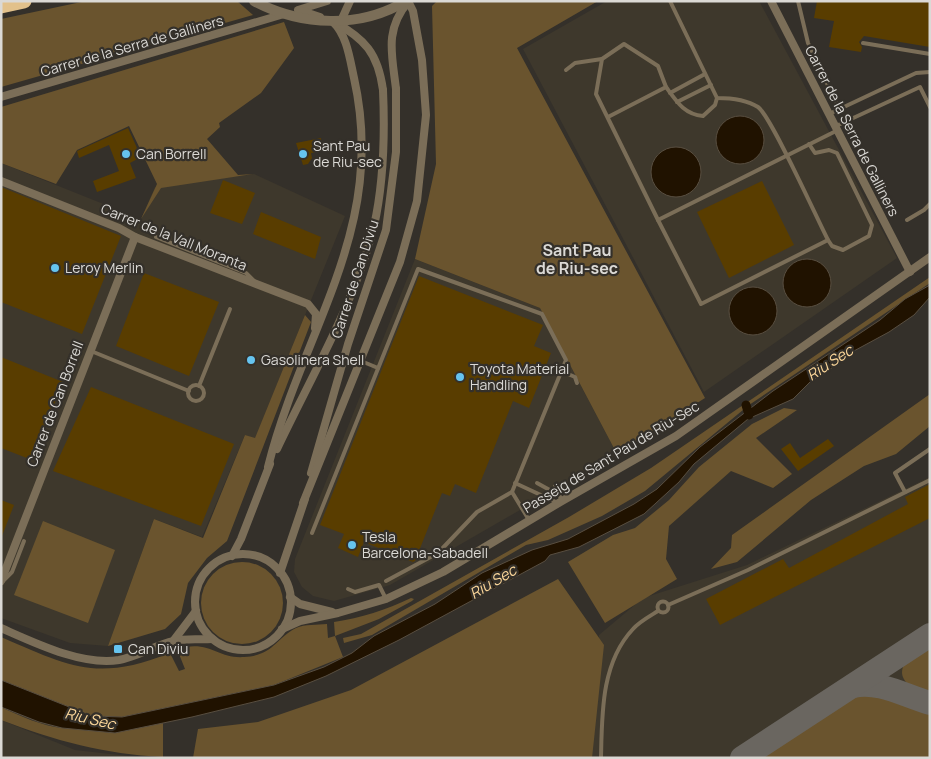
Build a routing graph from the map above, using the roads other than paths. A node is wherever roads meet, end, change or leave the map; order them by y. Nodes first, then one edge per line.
1 (24, 1) edge
2 (254, 1) edge
3 (327, 1) edge
4 (350, 1) edge
5 (408, 1) edge
6 (414, 1) edge
7 (670, 1) edge
8 (771, 1) edge
9 (798, 1) edge
10 (1, 6) edge
11 (298, 10) junction
12 (413, 11) junction
13 (336, 24) junction
14 (863, 43) dead end
15 (930, 54) edge
16 (602, 59) junction
17 (566, 70) dead end
18 (930, 72) edge
19 (705, 74) junction
20 (711, 85) junction
21 (666, 87) junction
22 (670, 93) junction
23 (1, 97) edge
24 (717, 98) junction
25 (677, 102) junction
26 (930, 108) edge
27 (839, 109) junction
28 (829, 114) junction
29 (608, 117) junction
30 (837, 128) junction
31 (809, 144) junction
32 (786, 156) junction
33 (1, 181) edge
34 (930, 204) edge
35 (658, 220) junction
36 (907, 220) dead end
37 (134, 237) junction
38 (156, 237) dead end
39 (828, 240) junction
40 (930, 257) edge
41 (910, 272) junction
42 (258, 285) junction
43 (230, 309) dead end
44 (315, 333) junction
45 (89, 351) junction
46 (361, 361) junction
47 (378, 368) junction
48 (561, 372) junction
49 (577, 383) dead end
50 (199, 386) junction
51 (188, 391) junction
52 (930, 449) edge
53 (268, 467) junction
54 (930, 480) edge
55 (515, 483) junction
56 (537, 483) dead end
57 (554, 486) dead end
58 (512, 492) junction
59 (905, 492) junction
60 (559, 499) junction
61 (303, 503) junction
62 (529, 520) junction
63 (312, 533) dead end
64 (24, 541) dead end
65 (232, 556) junction
66 (280, 573) junction
67 (386, 581) dead end
68 (1, 582) edge
69 (348, 589) dead end
70 (290, 597) junction
71 (386, 599) junction
72 (668, 605) junction
73 (196, 611) junction
74 (658, 611) junction
75 (338, 614) junction
76 (1, 628) edge
77 (282, 629) junction
78 (212, 639) junction
79 (174, 640) junction
80 (601, 758) edge

1 - 10 highway
2 - 13 street, bridge
3 - 11 street, Carrer de la Serra de Galliners
4 - 13 street
5 - 12 street, Carrer de Can Diviu
5 - 13 street, bridge
5 - 61 street, Carrer de Can Diviu, bridge
6 - 12 street, Carrer de Can Diviu
7 - 19 lane
8 - 28 street, Carrer de la Serra de Galliners
9 - 27 lane
11 - 13 street, Carrer de Can Diviu
11 - 23 street, Carrer de la Serra de Galliners
12 - 46 street, Carrer de Can Diviu
13 - 44 street, Carrer de Can Diviu
13 - 53 street, Carrer de Can Diviu, bridge
14 - 15 lane
16 - 17 lane
16 - 21 lane
16 - 29 lane
18 - 27 lane
19 - 20 lane
19 - 22 lane
20 - 24 lane
20 - 25 lane
21 - 22 lane
21 - 29 lane
22 - 25 lane
24 - 25 lane
24 - 32 lane
26 - 30 lane
27 - 28 lane
28 - 30 street, Carrer de la Serra de Galliners
29 - 35 lane
30 - 31 lane
30 - 41 street, Carrer de la Serra de Galliners
31 - 32 lane
31 - 39 lane
32 - 35 lane
32 - 39 lane
33 - 37 street, Carrer de la Vall Moranta
34 - 36 lane
35 - 39 lane
37 - 42 street, Carrer de la Vall Moranta
37 - 45 street, Carrer de Can Borrell
38 - 42 lane
40 - 41 street, Passeig de Sant Pau de Riu-Sec
41 - 60 street, Passeig de Sant Pau de Riu-Sec
42 - 44 street, Carrer de la Vall Moranta
43 - 50 lane
44 - 53 street, Carrer de Can Diviu
45 - 51 lane
45 - 68 street, Carrer de Can Borrell
46 - 47 lane
46 - 61 street, Carrer de Can Diviu
47 - 48 lane
47 - 63 lane
48 - 49 lane
48 - 55 lane
50 - 51 lane
50 - 51 lane
52 - 59 lane
53 - 65 street, Carrer de Can Diviu
54 - 59 lane
55 - 58 lane
55 - 60 lane
56 - 60 lane
57 - 60 lane
58 - 62 lane
58 - 67 lane
59 - 72 lane
60 - 62 street, Passeig de Sant Pau de Riu-Sec
61 - 66 street, Carrer de Can Diviu
62 - 71 street, Passeig de Sant Pau de Riu-Sec
64 - 68 lane
65 - 66 street
65 - 73 street
66 - 70 street
69 - 71 lane
70 - 75 street, Passeig de Sant Pau de Riu-Sec
70 - 77 street
71 - 75 street, Passeig de Sant Pau de Riu-Sec
72 - 74 lane
72 - 74 lane
73 - 78 street
73 - 79 street
74 - 80 lane
75 - 77 street, Passeig de Sant Pau de Riu-Sec
76 - 79 street
77 - 78 street
78 - 79 street

